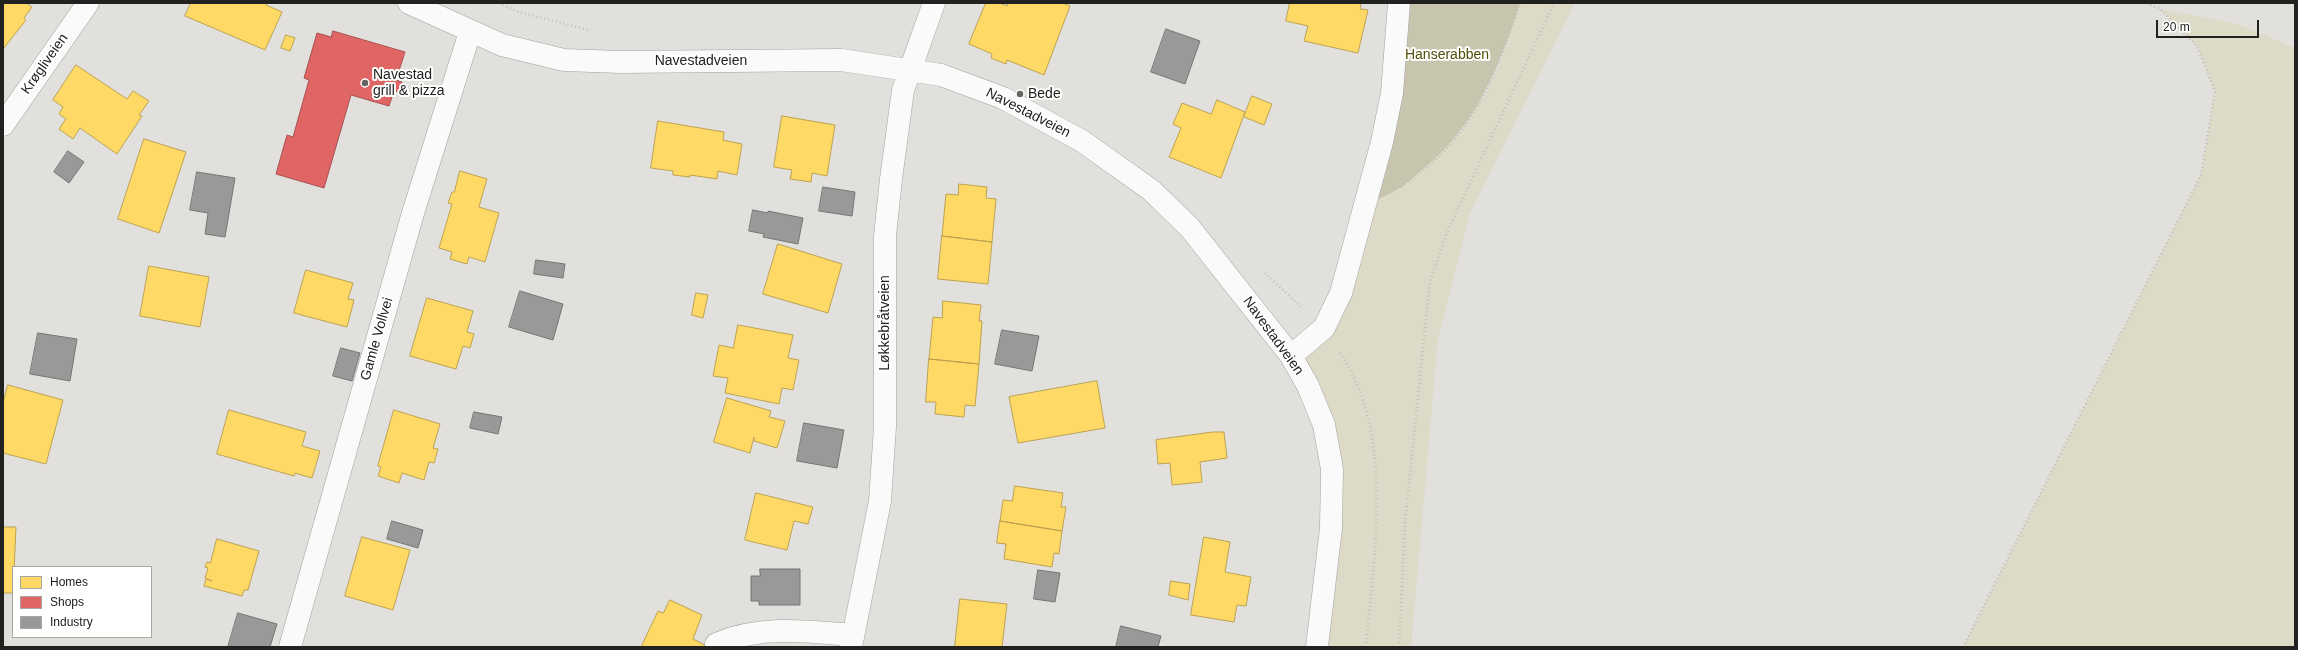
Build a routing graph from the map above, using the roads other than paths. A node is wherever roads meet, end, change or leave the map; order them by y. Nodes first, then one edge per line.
1 (88, 3) edge
2 (409, 3) edge
3 (934, 3) edge
4 (1399, 3) edge
5 (470, 32) junction
6 (912, 70) junction
7 (3, 125) edge
8 (1291, 356) junction
9 (852, 641) edge
10 (716, 644) dead end
11 (290, 647) edge
12 (1317, 647) edge

1 - 7 street, Krøgliveien
2 - 5 street, Navestadveien
3 - 6 street, Løkkebråtveien
4 - 8 street
5 - 6 street, Navestadveien
5 - 11 street, Gamle Vollvei
6 - 8 street, Navestadveien
6 - 9 street, Løkkebråtveien
8 - 12 street, Navestadveien
9 - 10 street

